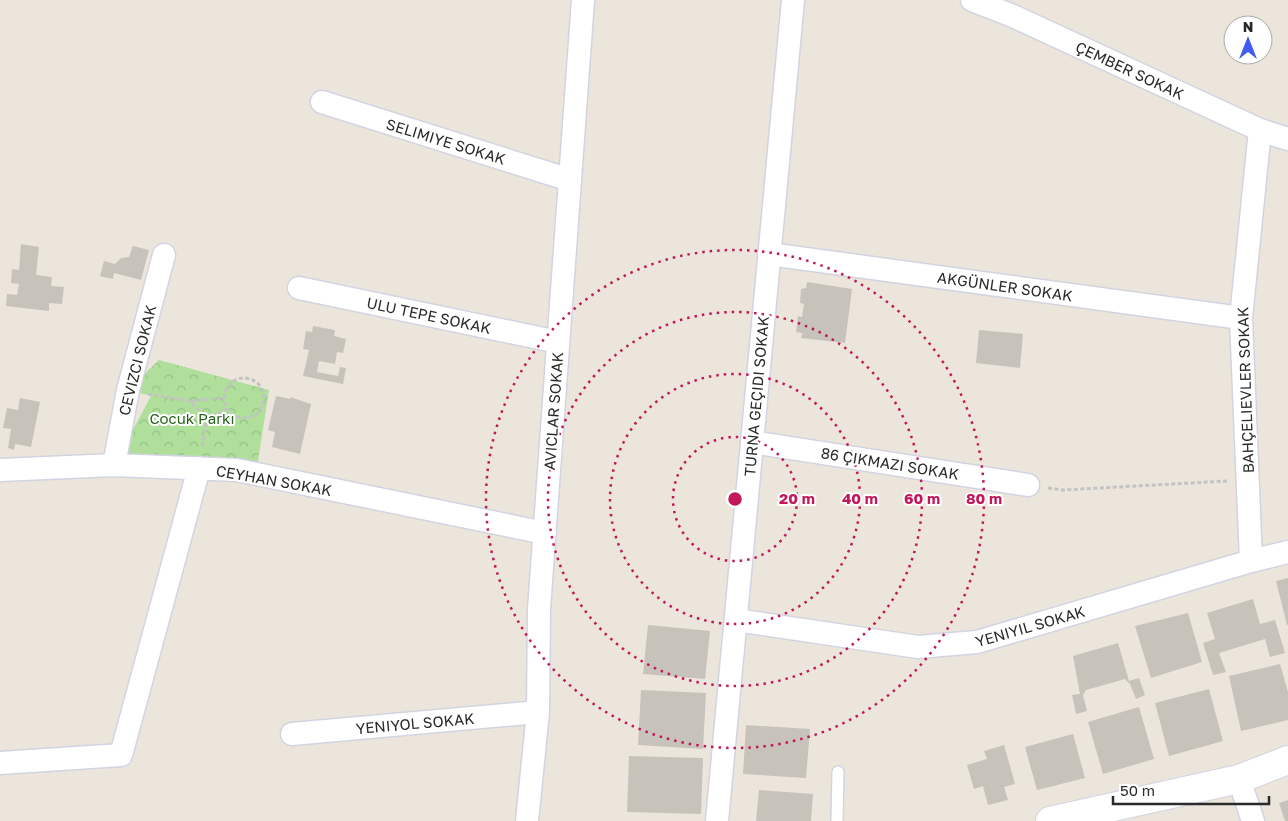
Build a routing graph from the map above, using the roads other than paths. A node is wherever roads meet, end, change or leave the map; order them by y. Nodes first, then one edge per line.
1 (583, 0) edge
2 (793, 0) edge
3 (972, 0) edge
4 (322, 102) dead end
5 (1260, 130) junction
6 (1288, 139) edge
7 (570, 180) junction
8 (770, 254) junction
9 (164, 255) dead end
10 (299, 288) dead end
11 (1241, 318) junction
12 (558, 342) junction
13 (752, 442) junction
14 (114, 465) junction
15 (199, 468) junction
16 (0, 470) edge
17 (1028, 485) road end
18 (545, 533) junction
19 (1288, 552) edge
20 (1251, 561) junction
21 (736, 620) junction
22 (538, 712) junction
23 (292, 734) dead end
24 (1288, 760) edge
25 (0, 763) edge
26 (838, 772) dead end
27 (1239, 779) junction
28 (527, 821) edge
29 (717, 821) edge
30 (837, 821) edge
31 (1050, 821) edge
32 (1253, 821) edge

1 - 7 street
2 - 8 street, TURNA GEÇIDI SOKAK
3 - 5 street, ÇEMBER SOKAK
4 - 7 street, SELIMIYE SOKAK
5 - 6 street, ÇEMBER SOKAK
5 - 11 street, BAHÇELIEVLER SOKAK
7 - 12 street
8 - 11 street, AKGÜNLER SOKAK
8 - 13 street, TURNA GEÇIDI SOKAK
9 - 14 street, CEVIZCI SOKAK
10 - 12 street, ULU TEPE SOKAK
11 - 20 street, BAHÇELIEVLER SOKAK
12 - 18 street
13 - 17 street
13 - 21 street, TURNA GEÇIDI SOKAK
14 - 15 street, CEYHAN SOKAK
14 - 16 street, CEYHAN SOKAK
15 - 18 street, CEYHAN SOKAK
15 - 25 street
18 - 22 street
19 - 20 street
20 - 21 street
21 - 29 street, TURNA GEÇIDI SOKAK
22 - 23 street, YENIYOL SOKAK
22 - 28 street
24 - 27 street
26 - 30 lane
27 - 31 street
27 - 32 street

